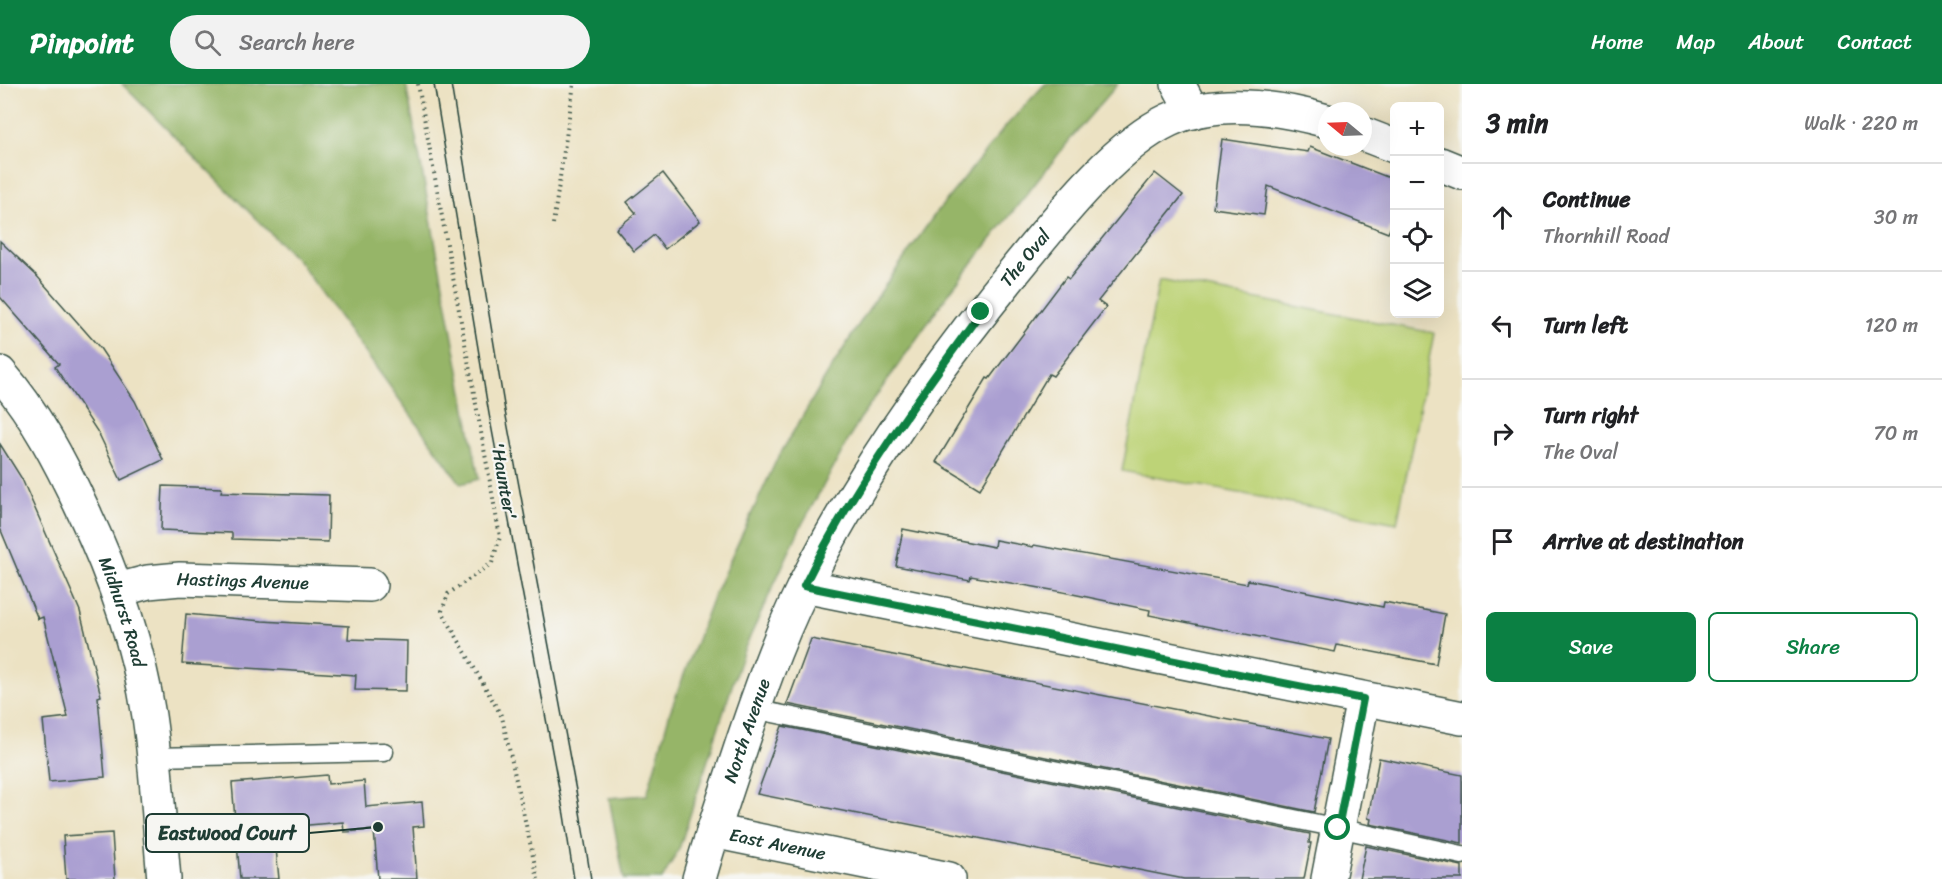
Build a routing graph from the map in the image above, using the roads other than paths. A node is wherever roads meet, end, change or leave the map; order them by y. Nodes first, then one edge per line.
1 (1186, 98) edge
2 (1318, 119) edge
3 (1372, 138) edge
4 (1390, 145) edge
5 (1444, 166) edge
6 (1462, 173) edge
7 (0, 373) edge
8 (370, 585) dead end
9 (804, 586) junction
10 (118, 590) junction
11 (1363, 699) junction
12 (754, 709) junction
13 (1462, 718) edge
14 (384, 752) dead end
15 (154, 757) junction
16 (1338, 828) junction
17 (712, 831) junction
18 (1462, 855) edge
19 (164, 879) edge
20 (699, 879) edge
21 (950, 879) edge
22 (1328, 879) edge

1 - 2 street, The Oval
1 - 9 street, The Oval
3 - 4 street
5 - 6 street
7 - 10 street, Midhurst Road
8 - 10 street, Hastings Avenue
9 - 11 street
9 - 12 street, North Avenue
10 - 15 street, Midhurst Road
11 - 13 street
11 - 16 street
12 - 16 lane
12 - 17 street, North Avenue
14 - 15 lane
15 - 19 street, Midhurst Road
16 - 18 lane
16 - 22 street
17 - 20 street, North Avenue
17 - 21 street, East Avenue

